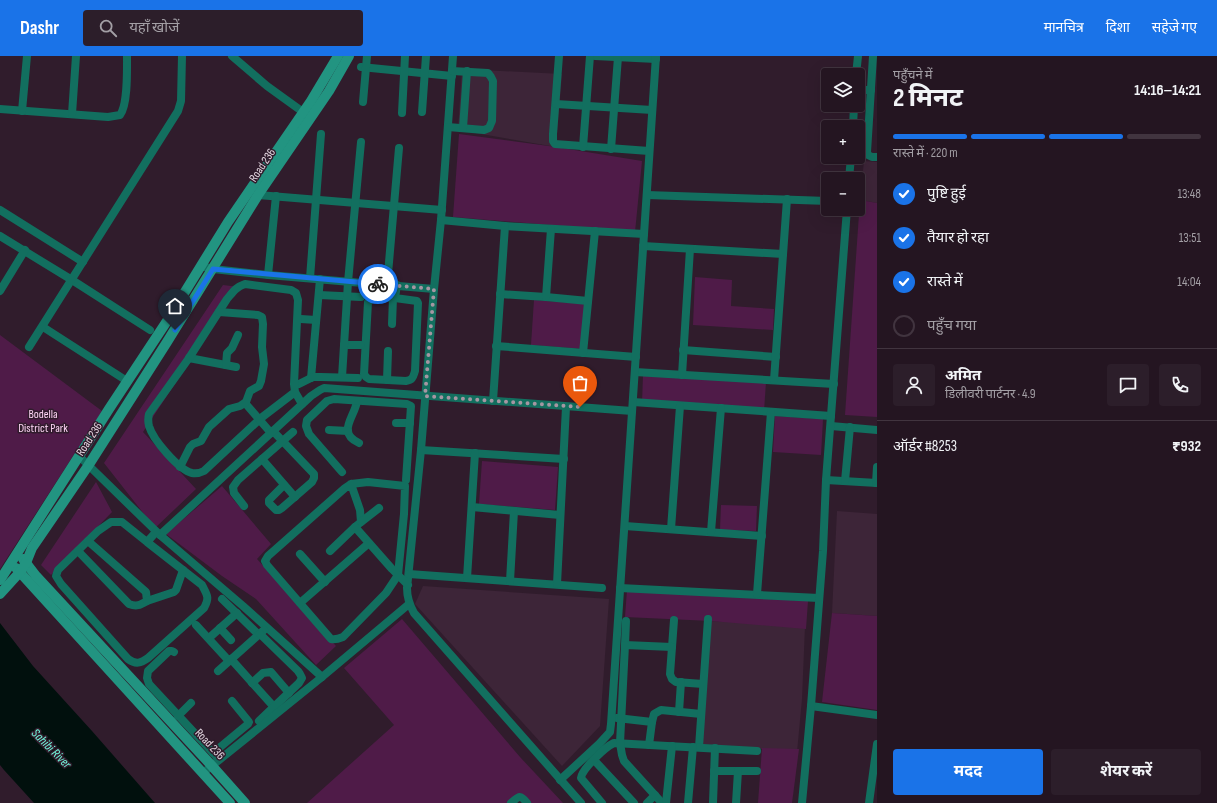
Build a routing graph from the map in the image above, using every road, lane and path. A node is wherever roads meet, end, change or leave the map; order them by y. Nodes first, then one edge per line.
1 (27, 56) edge
2 (76, 56) edge
3 (127, 56) edge
4 (182, 56) edge
5 (232, 56) edge
6 (338, 56) edge
7 (349, 56) edge
8 (367, 56) edge
9 (405, 56) edge
10 (426, 56) edge
11 (453, 56) edge
12 (559, 56) edge
13 (590, 56) edge
14 (595, 56) edge
15 (858, 56) edge
16 (873, 56) edge
17 (618, 57) junction
18 (656, 57) edge
19 (363, 67) junction
20 (857, 68) edge
21 (875, 70) edge
22 (404, 71) junction
23 (468, 71) junction
24 (425, 74) junction
25 (452, 74) junction
26 (865, 90) edge
27 (871, 90) junction
28 (363, 102) dead end
29 (556, 104) junction
30 (586, 106) junction
31 (615, 108) junction
32 (0, 110) edge
33 (652, 110) junction
34 (22, 111) junction
35 (303, 112) junction
36 (422, 112) dead end
37 (402, 113) dead end
38 (72, 114) junction
39 (873, 115) edge
40 (448, 127) junction
41 (463, 128) junction
42 (321, 134) dead end
43 (361, 142) dead end
44 (583, 147) junction
45 (399, 148) dead end
46 (611, 149) junction
47 (650, 151) junction
48 (877, 158) edge
49 (258, 195) junction
50 (647, 195) junction
51 (276, 196) junction
52 (316, 200) junction
53 (787, 200) junction
54 (821, 201) edge
55 (355, 203) junction
56 (394, 206) junction
57 (0, 210) edge
58 (442, 210) junction
59 (847, 216) edge
60 (441, 220) junction
61 (504, 226) junction
62 (551, 229) junction
63 (595, 231) junction
64 (644, 234) junction
65 (0, 236) edge
66 (643, 246) junction
67 (690, 249) junction
68 (25, 250) junction
69 (783, 254) junction
70 (83, 262) junction
71 (201, 266) junction
72 (213, 269) junction
73 (241, 272) junction
74 (268, 275) junction
75 (310, 278) junction
76 (320, 279) junction
77 (72, 280) junction
78 (348, 282) junction
79 (387, 285) junction
80 (397, 285) junction
81 (240, 286) junction
82 (434, 289) junction
83 (0, 291) edge
84 (500, 294) junction
85 (319, 295) junction
86 (347, 296) junction
87 (361, 297) dead end
88 (546, 297) junction
89 (394, 298) junction
90 (588, 301) junction
91 (219, 312) junction
92 (301, 319) dead end
93 (316, 320) junction
94 (392, 324) dead end
95 (43, 327) junction
96 (150, 330) dead end
97 (238, 334) dead end
98 (344, 345) junction
99 (361, 345) dead end
100 (496, 346) junction
101 (29, 347) dead end
102 (683, 350) junction
103 (388, 351) dead end
104 (583, 353) junction
105 (776, 356) junction
106 (636, 357) junction
107 (189, 358) junction
108 (226, 365) junction
109 (236, 367) dead end
110 (635, 372) junction
111 (682, 375) junction
112 (342, 377) junction
113 (311, 378) junction
114 (358, 378) dead end
115 (387, 380) junction
116 (774, 380) junction
117 (127, 381) junction
118 (834, 384) junction
119 (297, 388) junction
120 (356, 390) junction
121 (425, 396) junction
122 (356, 400) junction
123 (493, 401) junction
124 (245, 403) junction
125 (302, 404) junction
126 (566, 406) junction
127 (680, 406) junction
128 (632, 407) junction
129 (721, 408) junction
130 (771, 412) junction
131 (831, 416) junction
132 (259, 420) junction
133 (396, 423) dead end
134 (410, 424) junction
135 (830, 426) junction
136 (850, 427) junction
137 (329, 430) dead end
138 (877, 430) edge
139 (272, 432) junction
140 (294, 432) dead end
141 (348, 432) junction
142 (282, 441) junction
143 (359, 443) dead end
144 (421, 450) junction
145 (475, 453) junction
146 (79, 456) junction
147 (262, 459) junction
148 (564, 459) junction
149 (88, 466) junction
150 (180, 467) junction
151 (877, 468) edge
152 (342, 472) dead end
153 (419, 474) junction
154 (406, 480) junction
155 (826, 480) junction
156 (845, 481) junction
157 (876, 483) edge
158 (351, 484) junction
159 (284, 485) junction
160 (418, 487) junction
161 (295, 497) junction
162 (244, 506) dead end
163 (380, 508) dead end
164 (472, 508) junction
165 (514, 511) junction
166 (560, 515) junction
167 (358, 525) junction
168 (625, 526) junction
169 (671, 529) junction
170 (711, 532) junction
171 (158, 533) junction
172 (762, 536) junction
173 (88, 541) junction
174 (146, 542) junction
175 (369, 543) junction
176 (78, 551) junction
177 (330, 551) dead end
178 (17, 553) junction
179 (300, 554) dead end
180 (11, 563) junction
181 (26, 563) junction
182 (183, 570) junction
183 (20, 572) junction
184 (409, 574) junction
185 (398, 575) junction
186 (467, 578) junction
187 (0, 580) edge
188 (510, 581) junction
189 (325, 582) junction
190 (557, 584) junction
191 (408, 585) junction
192 (602, 588) dead end
193 (620, 588) junction
194 (0, 594) edge
195 (757, 594) junction
196 (819, 598) junction
197 (222, 599) dead end
198 (147, 601) junction
199 (300, 603) junction
200 (409, 604) junction
201 (237, 613) junction
202 (708, 619) dead end
203 (626, 620) dead end
204 (674, 620) dead end
205 (196, 625) dead end
206 (220, 628) junction
207 (267, 628) junction
208 (259, 634) junction
209 (209, 638) junction
210 (231, 640) dead end
211 (625, 645) junction
212 (672, 647) junction
213 (174, 652) dead end
214 (230, 660) junction
215 (218, 671) dead end
216 (322, 678) junction
217 (681, 682) junction
218 (252, 683) junction
219 (703, 684) junction
220 (289, 693) junction
221 (232, 702) dead end
222 (191, 703) dead end
223 (811, 706) junction
224 (274, 707) junction
225 (679, 712) junction
226 (701, 714) junction
227 (877, 715) edge
228 (178, 716) junction
229 (612, 718) junction
230 (621, 719) junction
231 (259, 721) dead end
232 (652, 722) junction
233 (620, 743) junction
234 (877, 744) edge
235 (649, 745) junction
236 (672, 746) junction
237 (696, 747) junction
238 (715, 748) junction
239 (757, 751) dead end
240 (216, 758) junction
241 (594, 760) junction
242 (714, 771) junction
243 (738, 771) junction
244 (757, 772) dead end
245 (203, 773) junction
246 (560, 780) junction
247 (874, 786) edge
248 (655, 795) junction
249 (230, 803) edge
250 (245, 803) edge
251 (511, 803) edge
252 (527, 803) edge
253 (581, 803) edge
254 (602, 803) edge
255 (634, 803) edge
256 (646, 803) edge
257 (662, 803) edge
258 (666, 803) edge
259 (688, 803) edge
260 (713, 803) edge
261 (736, 803) edge
262 (802, 803) edge
263 (869, 803) edge

1 - 34 street
2 - 38 street
3 - 38 street
4 - 70 street
5 - 35 street
6 - 35 street
7 - 49 street, Road 236
8 - 19 street
9 - 22 street
10 - 24 street
11 - 25 street
12 - 29 street
13 - 30 street
14 - 17 street
15 - 20 street
16 - 21 street
17 - 18 street
17 - 31 street
18 - 33 street
19 - 22 street
19 - 28 street
21 - 27 street
22 - 24 street
22 - 37 street
23 - 25 street
23 - 41 street
23 - 41 street
24 - 25 street
24 - 36 street
25 - 40 street
26 - 27 street
27 - 39 street
29 - 30 street
29 - 44 street
30 - 31 street
30 - 44 street
31 - 33 street
31 - 46 street
32 - 34 street
33 - 47 street
34 - 38 street
35 - 71 street
39 - 48 street
40 - 41 street
40 - 58 street
42 - 52 street
43 - 55 street
44 - 46 street
45 - 56 street
46 - 47 street
47 - 50 street
49 - 51 street
49 - 72 street, Road 236
50 - 53 street
50 - 64 street
51 - 52 street
51 - 74 street
52 - 55 street
52 - 75 street
53 - 54 street
53 - 69 street
55 - 56 street
55 - 78 street
56 - 58 street
56 - 79 street
57 - 70 street
58 - 60 street
59 - 118 street
60 - 61 street
60 - 82 street
61 - 62 street
61 - 84 street
62 - 63 street
62 - 88 street
63 - 64 street
63 - 90 street
64 - 66 street
65 - 68 street
66 - 67 street
66 - 106 street
67 - 69 street
67 - 102 street
68 - 77 street
68 - 83 street
69 - 105 street
70 - 77 street
71 - 72 street
71 - 117 street
72 - 73 street
72 - 149 street, Road 236
73 - 74 street
73 - 81 street
74 - 75 street
75 - 76 street
76 - 78 street
76 - 85 street
77 - 95 street
77 - 96 street
78 - 79 street
78 - 86 street
79 - 80 street
80 - 82 street
80 - 89 street
81 - 91 street
81 - 119 street
82 - 121 street
84 - 88 street
84 - 100 street
85 - 86 street
85 - 93 street
86 - 87 street
86 - 98 street
88 - 90 street
89 - 94 street
89 - 115 street
89 - 115 street
90 - 104 street
91 - 107 street
91 - 124 street
92 - 93 street
93 - 113 street
95 - 101 street
95 - 117 street
97 - 108 street
98 - 99 street
98 - 112 street
100 - 104 street
100 - 123 street
102 - 105 street
102 - 111 street
103 - 115 street
104 - 106 street
105 - 116 street
106 - 110 street
107 - 108 street
107 - 150 street
108 - 109 street
110 - 111 street
110 - 128 street
111 - 116 street
112 - 113 street
112 - 114 street
113 - 119 street
116 - 118 street
117 - 146 street
118 - 131 street
119 - 125 street
119 - 132 street
120 - 121 street
120 - 122 street
120 - 125 street
121 - 123 street
121 - 144 street
122 - 134 street
122 - 141 street
122 - 152 street
123 - 126 street
124 - 132 street
124 - 150 street
125 - 139 street
126 - 128 street
126 - 148 street
127 - 128 street
127 - 129 street
127 - 169 street
128 - 168 street
129 - 130 street
129 - 170 street
130 - 131 street
130 - 172 street
131 - 135 street
132 - 139 street
132 - 150 street
133 - 134 street
134 - 154 street
135 - 136 street
135 - 155 street
136 - 138 street
136 - 156 street
137 - 141 street
139 - 142 street
139 - 171 street
140 - 142 street
141 - 143 street
142 - 147 street
142 - 161 street
144 - 145 street
144 - 153 street
145 - 148 street
145 - 164 street
146 - 149 street
146 - 178 street
147 - 159 street
147 - 162 street
148 - 166 street
149 - 171 street
149 - 181 street, Road 236
151 - 157 street
153 - 154 street
153 - 160 street
154 - 158 street
154 - 160 street
154 - 185 street
155 - 156 street
155 - 196 street
156 - 157 street
158 - 167 street
158 - 199 street
159 - 161 street
159 - 161 street
160 - 184 street
163 - 167 street
164 - 165 street
164 - 186 street
165 - 166 street
165 - 188 street
166 - 190 street
167 - 175 street
167 - 177 street
168 - 169 street
168 - 193 street
169 - 170 street
170 - 172 street
171 - 174 street
171 - 207 street
172 - 195 street
173 - 174 street
173 - 176 street
173 - 198 street
174 - 182 street
175 - 185 street
175 - 189 street
176 - 182 street
176 - 198 street
178 - 180 street
178 - 181 street
179 - 189 street
180 - 183 street
180 - 187 street
181 - 183 street
181 - 240 street, Road 236
182 - 198 street
183 - 194 street
183 - 245 street
184 - 186 street
184 - 191 street
185 - 191 street
185 - 199 street
186 - 188 street
188 - 190 street
189 - 199 street
190 - 192 street
191 - 200 street
193 - 195 street
193 - 229 street
195 - 196 street
196 - 223 street
197 - 201 street
200 - 216 street
200 - 246 street
201 - 206 street
201 - 208 street
202 - 219 street
203 - 211 street
204 - 212 street
205 - 209 street
206 - 209 street
206 - 210 street
207 - 208 street
207 - 216 street
208 - 214 street
208 - 220 street
209 - 214 street
211 - 212 street
211 - 230 street
212 - 217 street
213 - 228 street
214 - 215 street
214 - 218 street
216 - 240 street
217 - 219 street
217 - 225 street
218 - 220 street
218 - 224 street
219 - 226 street
220 - 224 street
221 - 240 street
222 - 228 street
223 - 227 street
223 - 262 street
224 - 231 street
225 - 226 street
225 - 232 street
226 - 237 street
228 - 240 street
229 - 230 street
229 - 246 street
230 - 232 street
230 - 233 street
232 - 235 street
233 - 235 street
233 - 241 street
233 - 248 street
234 - 247 street
235 - 236 street
236 - 237 street
236 - 258 street
237 - 238 street
237 - 259 street
238 - 239 street
238 - 242 street
240 - 245 street
240 - 250 street, Road 236
241 - 254 street
241 - 255 street
242 - 243 street
242 - 260 street
243 - 244 street
243 - 261 street
245 - 249 street
246 - 253 street
247 - 263 street
248 - 256 street
248 - 257 street
251 - 252 street

